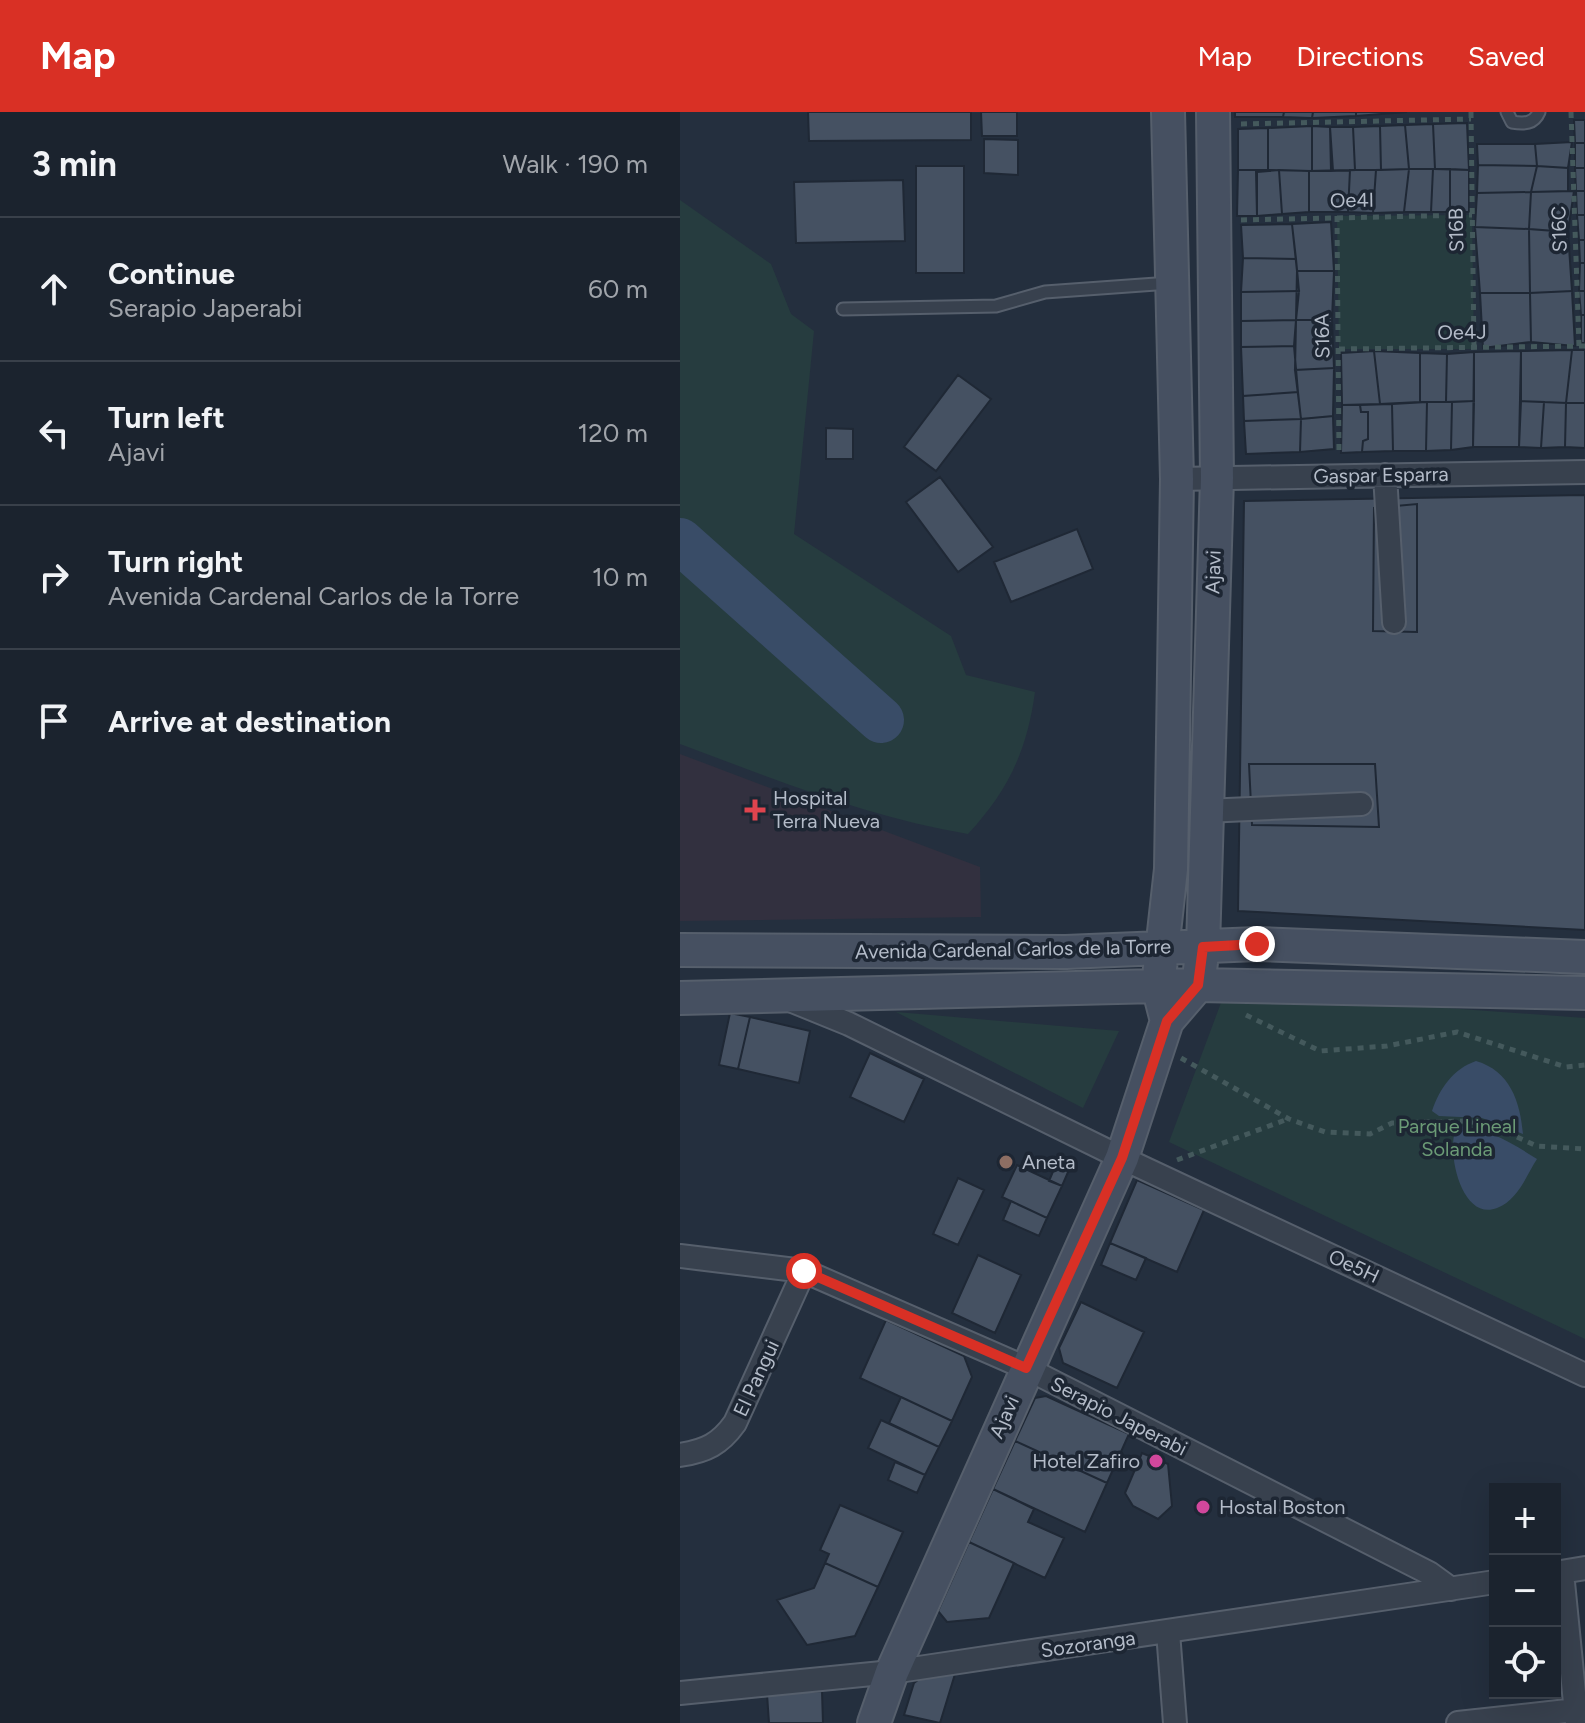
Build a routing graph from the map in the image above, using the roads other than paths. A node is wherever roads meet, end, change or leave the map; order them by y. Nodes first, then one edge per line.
1 (1168, 112) edge
2 (1507, 112) edge
3 (1539, 112) edge
4 (1222, 118) edge
5 (1170, 283) junction
6 (843, 309) dead end
7 (1585, 472) edge
8 (1385, 475) junction
9 (1217, 478) junction
10 (1177, 479) junction
11 (1394, 622) dead end
12 (1361, 804) dead end
13 (1205, 811) junction
14 (1165, 946) junction
15 (1203, 947) junction
16 (680, 950) edge
17 (1585, 957) edge
18 (1198, 985) junction
19 (1158, 986) junction
20 (1585, 993) edge
21 (784, 997) junction
22 (680, 998) edge
23 (1163, 1033) junction
24 (1136, 1164) junction
25 (680, 1256) edge
26 (804, 1271) junction
27 (1026, 1368) junction
28 (1585, 1375) edge
29 (680, 1455) edge
30 (1585, 1568) edge
31 (1561, 1572) edge
32 (1489, 1583) edge
33 (1451, 1589) junction
34 (1561, 1592) edge
35 (1168, 1632) junction
36 (892, 1672) junction
37 (680, 1693) edge
38 (1579, 1714) edge
39 (874, 1723) edge
40 (1175, 1723) edge
41 (1458, 1723) edge

1 - 5 street, Ajavi
2 - 3 lane
4 - 9 street, Ajavi
5 - 6 lane
5 - 10 street, Ajavi
7 - 8 street, Gaspar Esparra
8 - 9 street, Gaspar Esparra
8 - 11 street
9 - 10 street, Gaspar Esparra
9 - 13 street, Ajavi
10 - 14 street, Ajavi
12 - 13 street
13 - 15 street, Ajavi
14 - 15 street, Avenida Cardenal Carlos de la Torre
14 - 16 street, Avenida Cardenal Carlos de la Torre
14 - 19 street, Ajavi
15 - 17 street, Avenida Cardenal Carlos de la Torre
15 - 18 street, Ajavi
18 - 19 street, Avenida Cardenal Carlos de la Torre
18 - 20 street, Avenida Cardenal Carlos de la Torre
18 - 23 street, Ajavi
19 - 21 street, Avenida Cardenal Carlos de la Torre
19 - 23 street, Ajavi
21 - 22 street, Avenida Cardenal Carlos de la Torre
21 - 24 street, Oe5H
23 - 24 street, Ajavi
24 - 27 street, Ajavi
24 - 28 street, Oe5H
25 - 26 street, Serapio Japerabi
26 - 27 street, Serapio Japerabi
26 - 29 street, El Pangui
27 - 33 street, Serapio Japerabi
27 - 36 street, Ajavi
30 - 31 street
32 - 33 street, Sozoranga
33 - 35 street, Sozoranga
34 - 38 street
35 - 36 street, Sozoranga
35 - 40 street
36 - 37 street, Sozoranga
36 - 39 street, Ajavi
38 - 41 street

